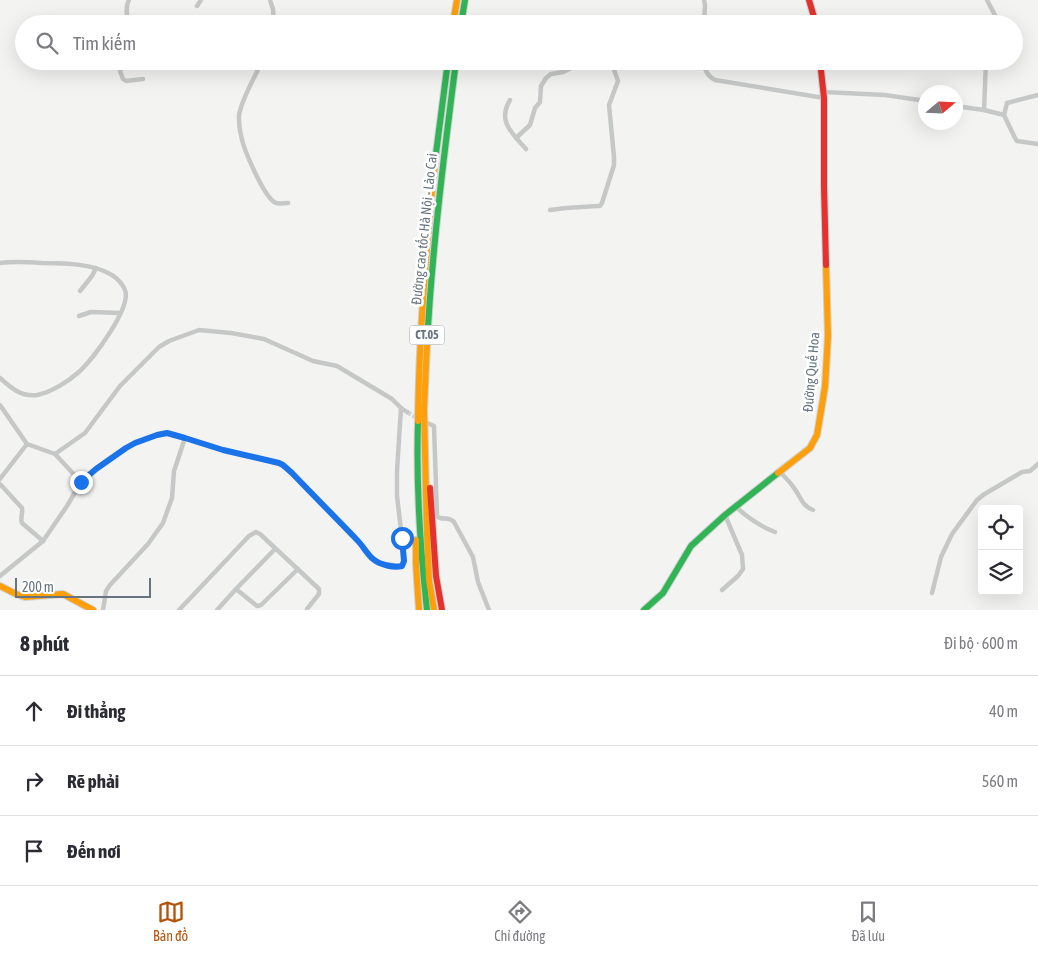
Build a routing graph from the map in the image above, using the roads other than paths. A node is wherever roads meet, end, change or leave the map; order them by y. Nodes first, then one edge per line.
1 (129, 0) edge
2 (201, 0) edge
3 (270, 0) edge
4 (457, 0) edge
5 (465, 0) edge
6 (704, 0) edge
7 (809, 0) edge
8 (988, 0) edge
9 (197, 6) dead end
10 (127, 15) edge
11 (273, 15) edge
12 (454, 15) edge
13 (462, 15) edge
14 (704, 15) edge
15 (813, 15) edge
16 (996, 15) edge
17 (120, 70) edge
18 (258, 70) edge
19 (447, 70) edge
20 (455, 70) edge
21 (567, 70) edge
22 (614, 70) edge
23 (705, 70) edge
24 (821, 70) edge
25 (986, 70) edge
26 (142, 79) dead end
27 (823, 95) junction
28 (1038, 95) edge
29 (510, 100) dead end
30 (918, 100) edge
31 (963, 107) edge
32 (984, 110) junction
33 (1004, 115) junction
34 (516, 138) junction
35 (1038, 144) edge
36 (526, 149) dead end
37 (288, 203) dead end
38 (550, 210) dead end
39 (0, 262) edge
40 (96, 268) junction
41 (80, 291) dead end
42 (120, 313) junction
43 (79, 316) dead end
44 (0, 378) edge
45 (0, 405) edge
46 (401, 408) junction
47 (407, 412) tunnel mouth
48 (425, 422) tunnel mouth
49 (185, 438) junction
50 (26, 444) junction
51 (55, 454) junction
52 (425, 454) junction
53 (1038, 464) edge
54 (780, 472) junction
55 (0, 479) edge
56 (81, 482) junction
57 (0, 484) edge
58 (419, 505) junction
59 (735, 506) junction
60 (813, 510) dead end
61 (725, 515) junction
62 (775, 532) dead end
63 (43, 542) junction
64 (275, 549) junction
65 (298, 569) junction
66 (0, 576) edge
67 (0, 586) edge
68 (236, 589) junction
69 (722, 590) dead end
70 (932, 594) dead end
71 (306, 609) dead end
72 (93, 610) edge
73 (103, 610) edge
74 (179, 610) edge
75 (217, 610) edge
76 (419, 610) edge
77 (427, 610) edge
78 (434, 610) edge
79 (442, 610) edge
80 (489, 610) edge
81 (644, 610) edge

1 - 10 street
2 - 9 street
3 - 11 street
4 - 12 main road
5 - 13 main road
6 - 14 street
7 - 15 main road
8 - 16 street
17 - 26 street
18 - 37 street
19 - 58 main road, Đường cao tốc Hà Nội - Lào Cai / CT.05
20 - 52 main road, Đường cao tốc Hà Nội - Lào Cai / CT.05
21 - 34 street
22 - 38 street
23 - 27 street
24 - 27 main road, Đường Quế Hoa
25 - 32 street
27 - 30 street
27 - 54 main road, Đường Quế Hoa
28 - 33 street
29 - 34 street
31 - 32 street
32 - 33 street
33 - 35 street
34 - 36 street
39 - 40 street
40 - 41 street
40 - 42 street
42 - 43 street
42 - 44 street
45 - 50 street
46 - 47 street
46 - 49 street
46 - 51 street
48 - 80 street
49 - 56 street
49 - 73 street
50 - 51 street
50 - 55 street
51 - 56 street
52 - 78 main road, Đường cao tốc Hà Nội - Lào Cai / CT.05
52 - 79 main road
53 - 70 street
54 - 59 main road, Đường Quế Hoa
54 - 60 street
56 - 63 street
57 - 63 street
58 - 76 main road
58 - 77 main road, Đường cao tốc Hà Nội - Lào Cai / CT.05
59 - 61 main road, Đường Quế Hoa
59 - 62 street
61 - 69 street
61 - 81 main road, Đường Quế Hoa
63 - 66 street
64 - 65 street
64 - 68 street
64 - 74 street
65 - 68 street
65 - 71 street
67 - 72 main road
68 - 75 street

